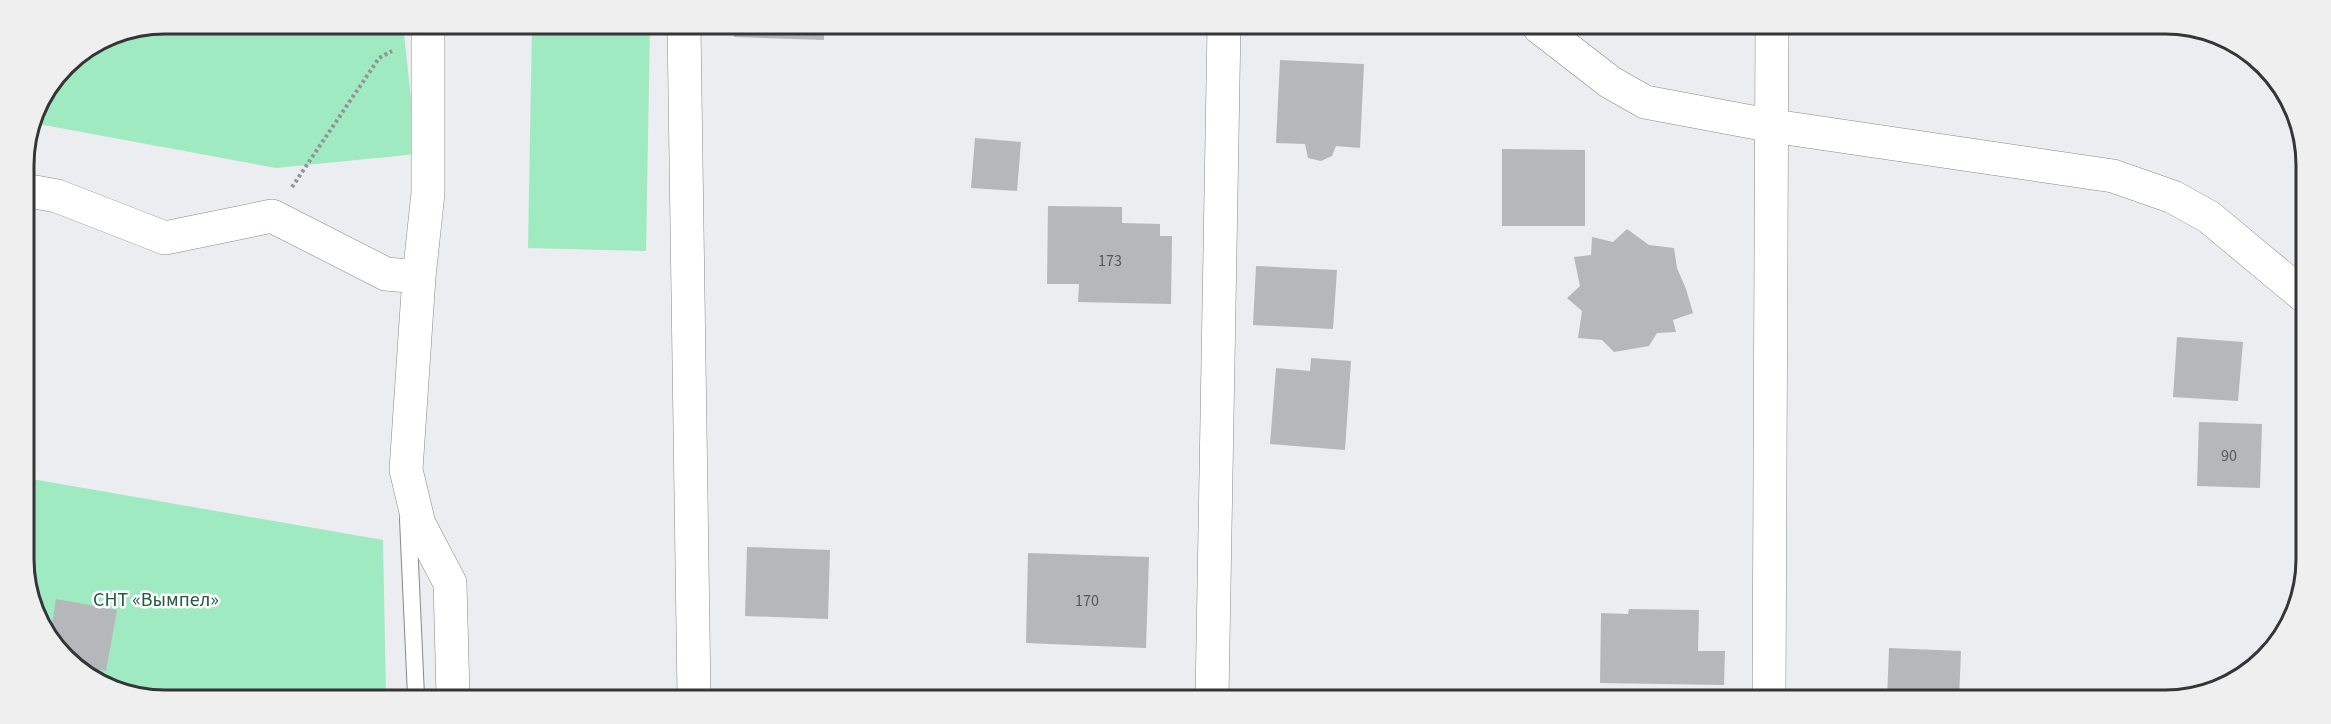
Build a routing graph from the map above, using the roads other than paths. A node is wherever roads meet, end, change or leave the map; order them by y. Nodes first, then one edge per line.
1 (1224, 34) edge
2 (1548, 34) edge
3 (1772, 34) edge
4 (429, 35) edge
5 (684, 35) edge
6 (1773, 126) junction
7 (35, 192) edge
8 (419, 277) junction
9 (2296, 289) edge
10 (406, 471) junction
11 (1212, 689) edge
12 (1769, 689) edge
13 (416, 690) edge
14 (453, 690) edge
15 (694, 690) edge

1 - 11 street
2 - 6 street
3 - 6 street
4 - 8 street
5 - 15 street
6 - 9 street
6 - 12 street
7 - 8 street
8 - 10 street
10 - 13 lane
10 - 14 street

